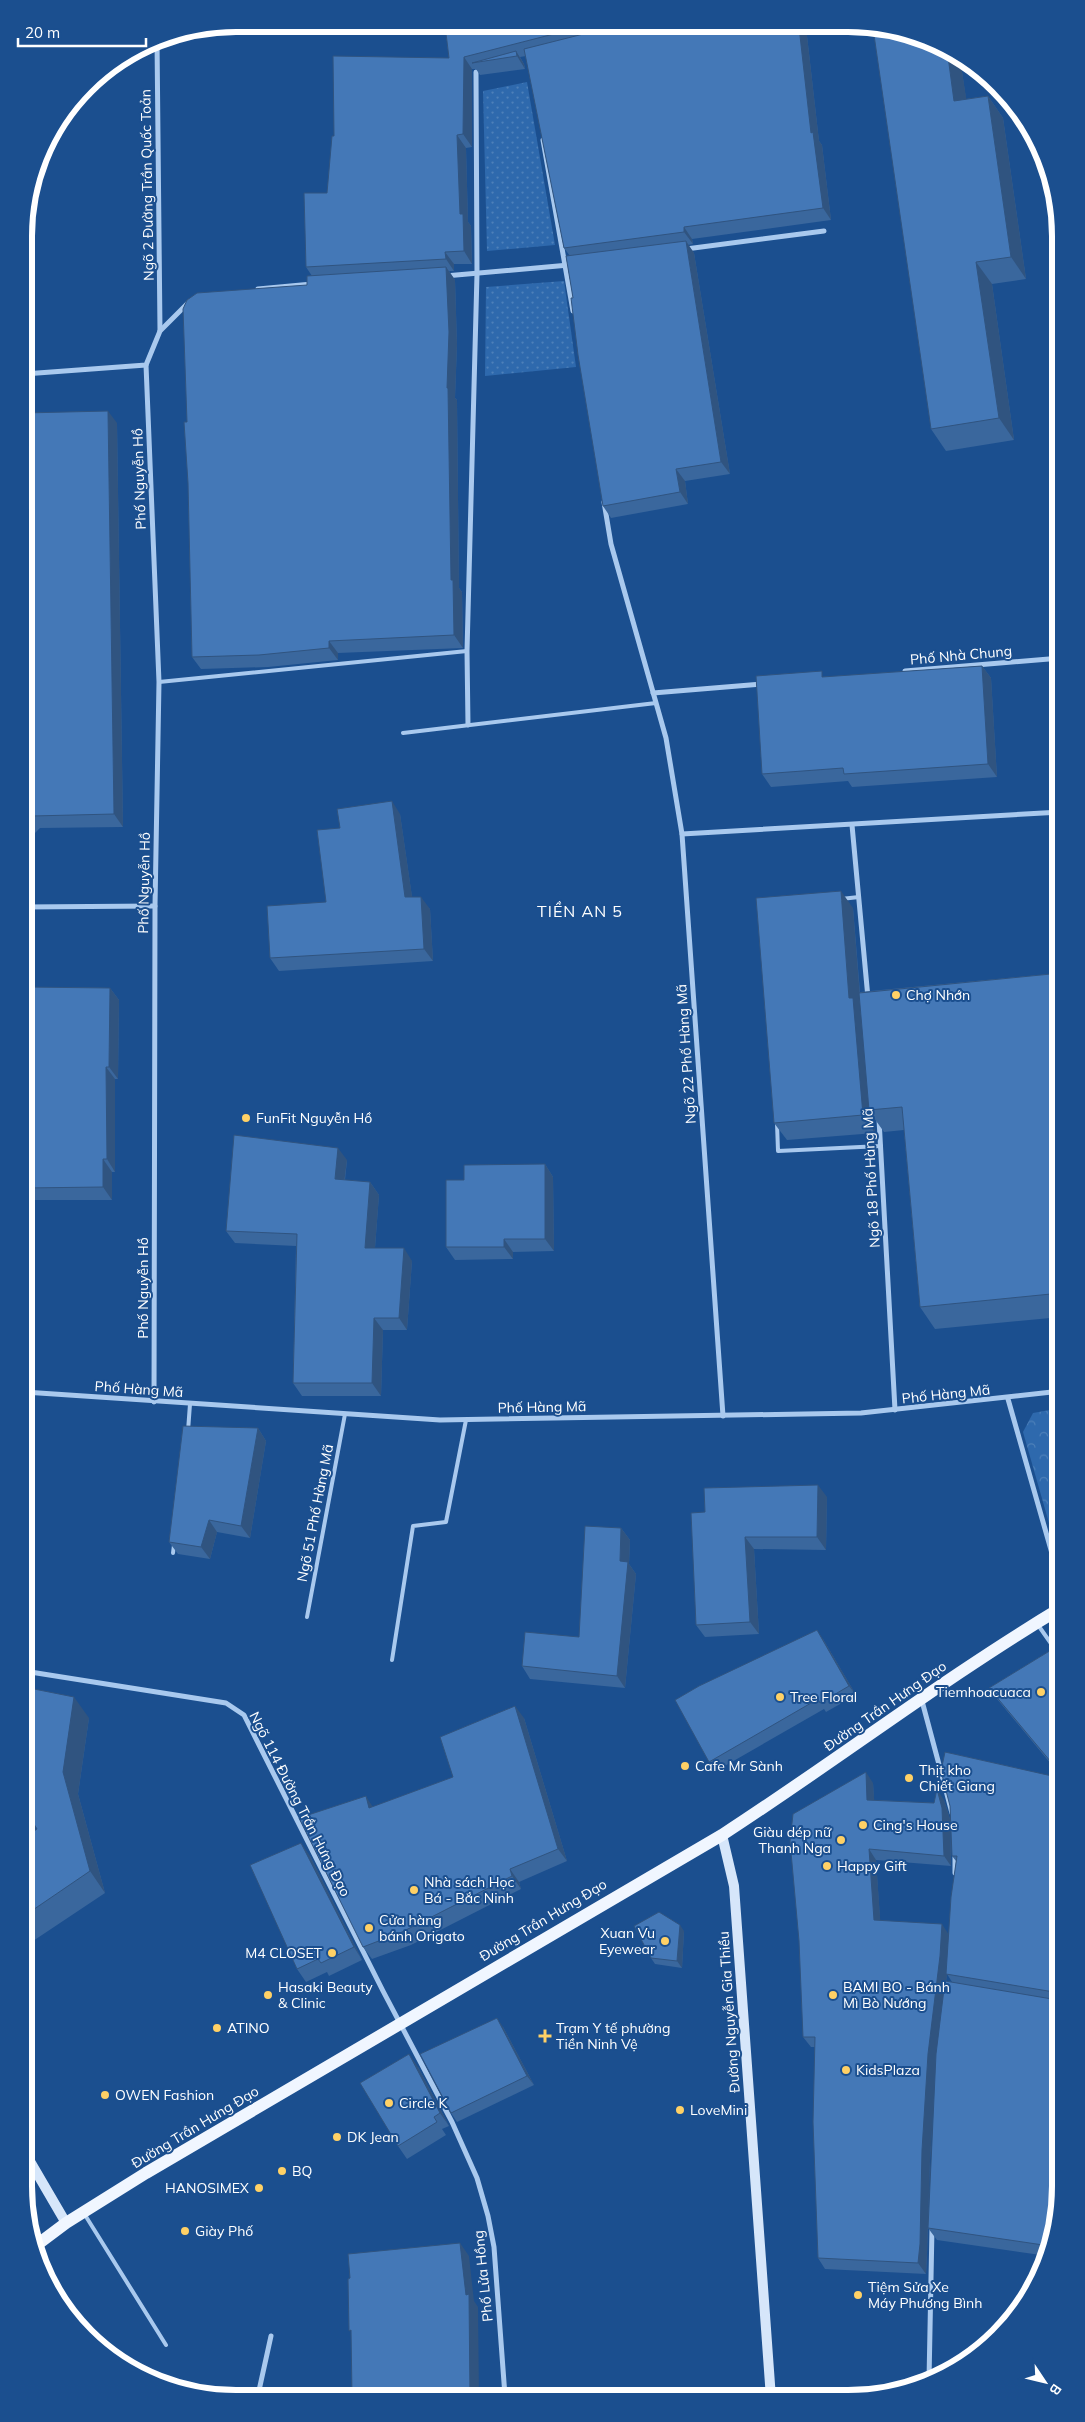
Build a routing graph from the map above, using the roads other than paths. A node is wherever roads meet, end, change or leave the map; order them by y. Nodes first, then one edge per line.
1 (157, 48) edge
2 (484, 70) edge
3 (476, 72) joint
4 (542, 138) edge
5 (824, 231) dead end
6 (676, 250) edge
7 (575, 264) edge
8 (566, 265) junction
9 (477, 274) junction
10 (438, 276) edge
11 (322, 283) edge
12 (255, 290) edge
13 (193, 300) edge
14 (575, 321) edge
15 (160, 331) junction
16 (146, 365) junction
17 (32, 373) edge
18 (603, 498) edge
19 (468, 652) junction
20 (1052, 659) edge
21 (903, 672) edge
22 (158, 682) junction
23 (764, 683) edge
24 (653, 693) junction
25 (656, 703) junction
26 (468, 725) junction
27 (402, 733) dead end
28 (1052, 813) edge
29 (852, 825) junction
30 (682, 834) junction
31 (859, 897) junction
32 (840, 900) edge
33 (155, 906) junction
34 (32, 907) edge
35 (869, 1005) edge
36 (878, 1111) edge
37 (777, 1122) edge
38 (880, 1146) junction
39 (1052, 1392) edge
40 (32, 1393) edge
41 (1008, 1399) junction
42 (154, 1402) junction
43 (190, 1404) junction
44 (895, 1410) junction
45 (345, 1414) junction
46 (723, 1416) junction
47 (466, 1420) junction
48 (187, 1440) edge
49 (175, 1534) edge
50 (173, 1553) edge
51 (1052, 1553) edge
52 (1052, 1613) edge
53 (307, 1617) dead end
54 (1036, 1623) junction
55 (1052, 1645) edge
56 (392, 1660) dead end
57 (32, 1672) edge
58 (922, 1698) junction
59 (954, 1818) edge
60 (722, 1835) junction
61 (954, 1844) edge
62 (956, 1879) edge
63 (401, 2022) junction
64 (32, 2165) edge
65 (84, 2212) junction
66 (933, 2220) edge
67 (66, 2223) junction
68 (40, 2242) edge
69 (271, 2336) dead end
70 (166, 2345) dead end
71 (929, 2373) edge
72 (259, 2390) edge
73 (505, 2390) edge
74 (770, 2390) edge

1 - 15 street, Ngõ 2 Đường Trần Quốc Toản
2 - 3 lane
3 - 9 street
4 - 8 street
5 - 6 street
7 - 8 street
8 - 9 street
8 - 14 street
9 - 10 street
9 - 19 street
11 - 12 street
13 - 15 street
15 - 16 street
16 - 17 street
16 - 22 street, Phố Nguyễn Hồ
18 - 24 street, Ngõ 22 Phố Hàng Mã
19 - 22 lane
19 - 26 street
20 - 21 street, Phố Nhà Chung
22 - 33 street, Phố Nguyễn Hồ
23 - 24 street
24 - 25 street, Ngõ 22 Phố Hàng Mã
25 - 26 lane
25 - 30 street, Ngõ 22 Phố Hàng Mã
26 - 27 lane
28 - 29 street
29 - 30 street
29 - 31 street
30 - 46 street, Ngõ 22 Phố Hàng Mã
31 - 32 lane
31 - 35 street
33 - 34 street
33 - 42 street, Phố Nguyễn Hồ
36 - 38 street, Ngõ 18 Phố Hàng Mã
37 - 38 lane
38 - 44 street, Ngõ 18 Phố Hàng Mã
39 - 41 street, Phố Hàng Mã
40 - 42 street, Phố Hàng Mã
41 - 44 street, Phố Hàng Mã
41 - 51 street
42 - 43 street, Phố Hàng Mã
43 - 45 street, Phố Hàng Mã
43 - 48 lane
44 - 46 street, Phố Hàng Mã
45 - 47 street, Phố Hàng Mã
45 - 53 lane, Ngõ 51 Phố Hàng Mã
46 - 47 street, Phố Hàng Mã
47 - 56 lane
49 - 50 lane
52 - 54 main road, Đường Trần Hưng Đạo
54 - 55 lane
54 - 58 main road, Đường Trần Hưng Đạo
57 - 63 street, Ngõ 114 Đường Trần Hưng Đạo
58 - 59 street
58 - 60 main road, Đường Trần Hưng Đạo
60 - 63 main road, Đường Trần Hưng Đạo
60 - 74 street, Đường Nguyễn Gia Thiều
61 - 62 street
63 - 65 main road, Đường Trần Hưng Đạo
63 - 73 street, Phố Lửa Hồng
64 - 67 street
65 - 67 main road, Đường Trần Hưng Đạo
65 - 70 lane
66 - 71 street
67 - 68 main road, Đường Trần Hưng Đạo
69 - 72 street

